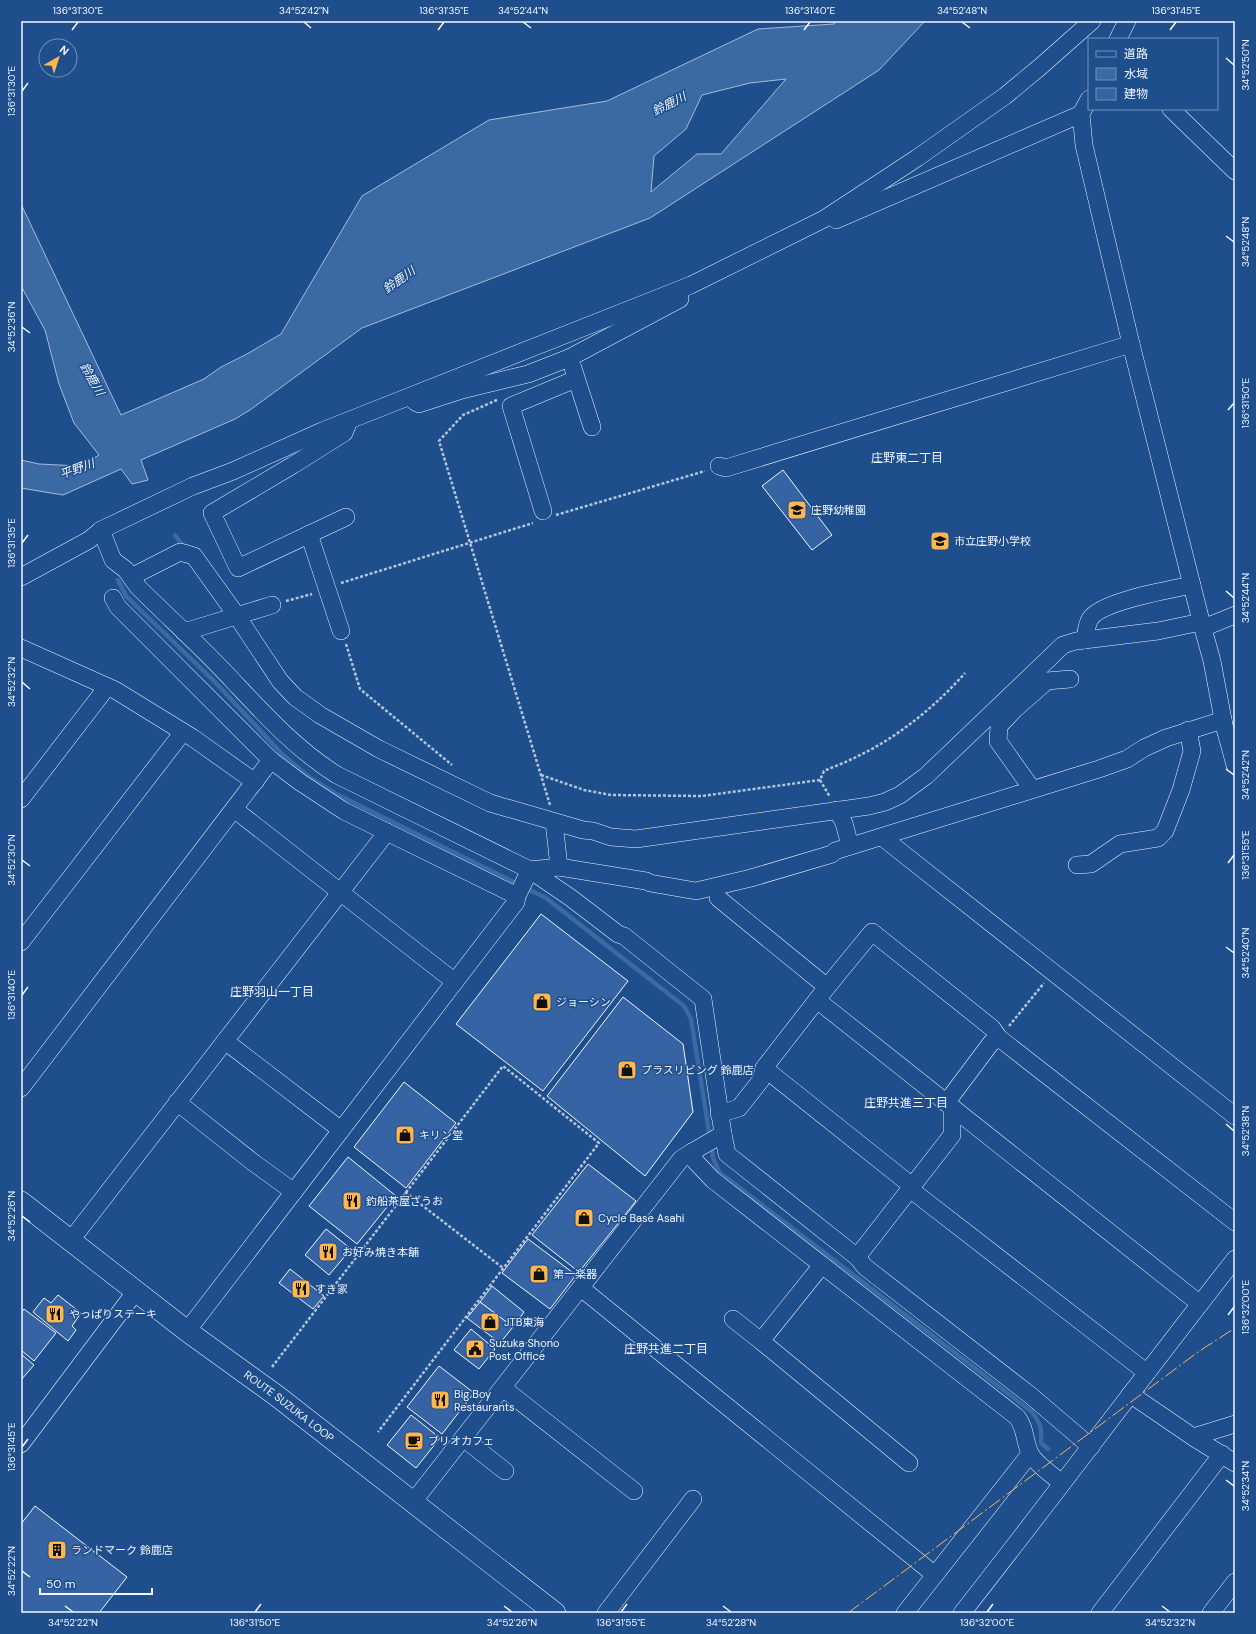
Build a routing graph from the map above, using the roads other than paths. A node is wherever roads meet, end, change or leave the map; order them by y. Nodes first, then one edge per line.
1 (1092, 21) edge
2 (1127, 21) edge
3 (1118, 38) edge
4 (1085, 106) edge
5 (1172, 110) edge
6 (1235, 171) edge
7 (824, 219) junction
8 (691, 285) junction
9 (1132, 344) junction
10 (569, 358) junction
11 (576, 379) junction
12 (404, 398) junction
13 (349, 421) junction
14 (592, 427) dead end
15 (719, 466) road end
16 (543, 516) road end
17 (346, 517) dead end
18 (101, 530) junction
19 (310, 534) junction
20 (21, 577) edge
21 (131, 577) junction
22 (1192, 585) junction
23 (113, 598) dead end
24 (272, 605) road end
25 (243, 614) junction
26 (1235, 615) edge
27 (1201, 621) junction
28 (341, 631) road end
29 (184, 632) junction
30 (1086, 633) junction
31 (23, 654) edge
32 (1070, 679) dead end
33 (108, 687) junction
34 (1228, 722) edge
35 (1188, 730) junction
36 (183, 732) junction
37 (271, 760) junction
38 (1235, 765) edge
39 (254, 782) junction
40 (1032, 789) junction
41 (21, 799) edge
42 (833, 803) junction
43 (234, 809) junction
44 (553, 816) junction
45 (387, 832) junction
46 (882, 837) junction
47 (850, 846) junction
48 (1077, 866) dead end
49 (559, 867) junction
50 (529, 872) junction
51 (340, 892) junction
52 (517, 896) junction
53 (718, 898) dead end
54 (21, 942) edge
55 (455, 982) junction
56 (822, 993) junction
57 (999, 1038) junction
58 (224, 1041) junction
59 (764, 1068) junction
60 (21, 1088) edge
61 (177, 1102) junction
62 (949, 1105) junction
63 (720, 1114) junction
64 (1235, 1116) edge
65 (341, 1130) junction
66 (723, 1134) junction
67 (692, 1152) junction
68 (911, 1188) junction
69 (294, 1192) junction
70 (21, 1202) edge
71 (1235, 1222) edge
72 (71, 1240) junction
73 (857, 1257) junction
74 (1235, 1259) edge
75 (822, 1265) junction
76 (581, 1288) junction
77 (136, 1291) junction
78 (877, 1291) junction
79 (1200, 1304) junction
80 (733, 1319) dead end
81 (188, 1331) junction
82 (761, 1341) junction
83 (1146, 1372) junction
84 (503, 1388) junction
85 (1130, 1394) junction
86 (1235, 1424) edge
87 (1193, 1437) junction
88 (463, 1438) junction
89 (21, 1444) edge
90 (1091, 1447) junction
91 (1030, 1454) junction
92 (1228, 1459) edge
93 (909, 1463) dead end
94 (505, 1471) dead end
95 (1062, 1483) junction
96 (634, 1491) dead end
97 (693, 1499) dead end
98 (413, 1502) junction
99 (935, 1575) junction
100 (1235, 1582) edge
101 (556, 1613) edge
102 (606, 1613) edge
103 (905, 1613) edge
104 (962, 1613) edge
105 (1100, 1613) edge
106 (1211, 1613) edge

1 - 7 street
2 - 3 street
4 - 7 street
4 - 9 street
5 - 6 street
7 - 8 street
8 - 10 street
8 - 12 street
9 - 15 street
9 - 22 street
10 - 11 street
10 - 12 street
11 - 14 street
11 - 16 street
12 - 13 street
13 - 18 street
13 - 19 street
17 - 19 street
18 - 20 street
18 - 21 street
19 - 28 street
21 - 25 street
21 - 29 street
22 - 27 street
22 - 30 street
23 - 37 street
24 - 25 street
25 - 29 street
25 - 44 street
26 - 27 street
27 - 30 street
27 - 34 street
29 - 50 street
30 - 42 street
31 - 33 street
32 - 40 street
33 - 36 street
33 - 41 street
34 - 35 street
34 - 38 street
35 - 40 street
35 - 48 street
36 - 39 street
36 - 54 street
37 - 39 street
37 - 45 street
39 - 43 street
40 - 46 street
42 - 44 street
42 - 47 street
43 - 51 street
43 - 60 street
44 - 49 street
45 - 51 street
45 - 52 street
46 - 47 street
46 - 64 street
47 - 49 street
49 - 50 street
50 - 52 street
50 - 63 street
51 - 55 street
51 - 58 street
52 - 55 street
53 - 56 street
55 - 65 street
56 - 57 street
56 - 59 street
56 - 62 street
57 - 62 street
57 - 71 street
58 - 61 street
58 - 65 street
59 - 63 street
59 - 68 street
61 - 69 street
61 - 72 street
62 - 68 street
62 - 79 street
63 - 66 street
65 - 69 street
66 - 67 street
66 - 73 street
67 - 75 street
67 - 76 street
68 - 73 street
68 - 83 street
69 - 81 street
70 - 72 main road, ROUTE SUZUKA LOOP
72 - 77 main road, ROUTE SUZUKA LOOP
73 - 78 street
74 - 79 street
75 - 78 street
75 - 82 street
76 - 84 street
76 - 99 street
77 - 81 main road, ROUTE SUZUKA LOOP
77 - 89 street
78 - 90 street
78 - 91 street
79 - 83 street
80 - 82 street
81 - 98 main road, ROUTE SUZUKA LOOP
82 - 93 street
83 - 85 street
84 - 88 street
84 - 96 street
85 - 87 street
85 - 90 street
86 - 87 street
87 - 92 street
88 - 94 street
88 - 98 street
90 - 95 street
91 - 95 street
91 - 99 street
92 - 105 street
95 - 104 street
97 - 102 street
98 - 101 main road, ROUTE SUZUKA LOOP
99 - 103 street
100 - 106 street

